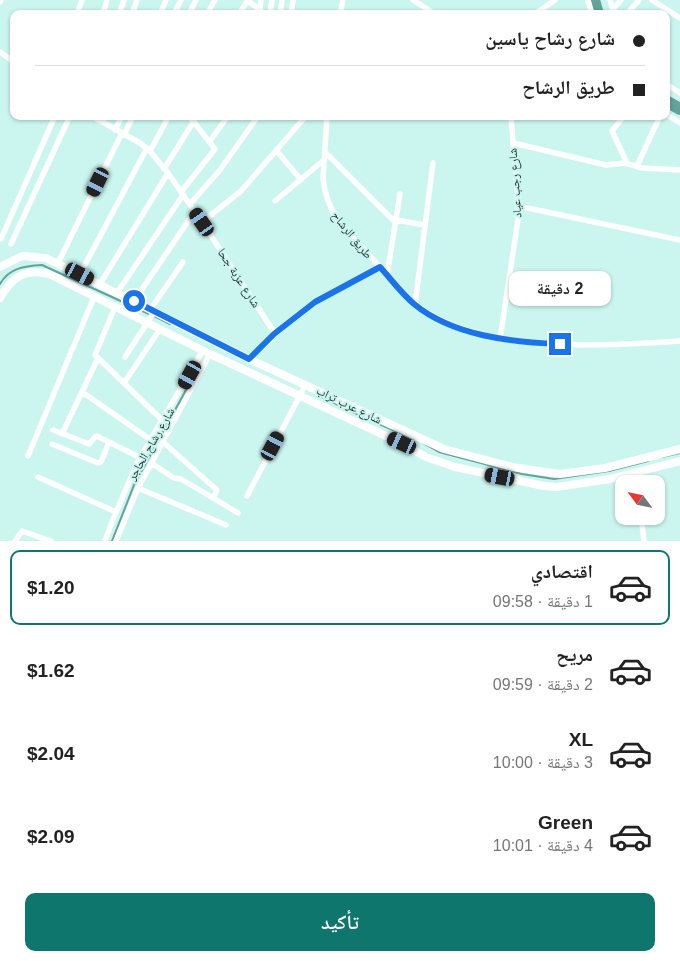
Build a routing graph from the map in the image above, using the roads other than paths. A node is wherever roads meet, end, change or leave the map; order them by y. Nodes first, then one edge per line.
1 (247, 0) edge
2 (413, 0) edge
3 (555, 0) edge
4 (639, 0) edge
5 (652, 0) edge
6 (257, 10) edge
7 (429, 10) edge
8 (541, 10) edge
9 (630, 10) edge
10 (668, 10) edge
11 (53, 120) edge
12 (68, 120) edge
13 (99, 120) edge
14 (122, 120) edge
15 (130, 120) edge
16 (167, 120) edge
17 (192, 120) edge
18 (193, 120) edge
19 (225, 120) edge
20 (255, 120) edge
21 (302, 120) edge
22 (327, 120) edge
23 (511, 120) edge
24 (621, 120) edge
25 (658, 120) edge
26 (120, 133) junction
27 (210, 141) junction
28 (513, 143) junction
29 (149, 150) junction
30 (276, 150) junction
31 (325, 152) junction
32 (324, 160) junction
33 (433, 163) dead end
34 (628, 163) junction
35 (637, 166) junction
36 (680, 170) edge
37 (166, 171) junction
38 (301, 180) junction
39 (182, 193) junction
40 (400, 194) dead end
41 (275, 201) dead end
42 (190, 204) junction
43 (518, 206) junction
44 (195, 211) junction
45 (396, 221) junction
46 (202, 222) junction
47 (425, 225) junction
48 (1, 239) dead end
49 (680, 240) edge
50 (12, 244) dead end
51 (183, 262) dead end
52 (58, 263) junction
53 (0, 267) edge
54 (380, 267) junction
55 (80, 274) junction
56 (387, 275) junction
57 (100, 284) junction
58 (118, 293) junction
59 (94, 297) junction
60 (0, 298) edge
61 (134, 301) junction
62 (415, 305) junction
63 (115, 307) junction
64 (151, 316) junction
65 (160, 329) junction
66 (274, 334) junction
67 (500, 338) junction
68 (196, 339) junction
69 (680, 341) edge
70 (206, 352) junction
71 (125, 357) dead end
72 (98, 358) junction
73 (249, 359) junction
74 (124, 382) junction
75 (303, 390) junction
76 (82, 392) junction
77 (163, 421) junction
78 (53, 430) dead end
79 (62, 434) junction
80 (151, 440) junction
81 (109, 442) junction
82 (163, 442) junction
83 (52, 444) dead end
84 (680, 449) edge
85 (28, 456) dead end
86 (141, 458) junction
87 (680, 462) edge
88 (151, 464) junction
89 (636, 473) joint
90 (38, 477) dead end
91 (138, 488) junction
92 (247, 496) dead end
93 (213, 498) junction
94 (116, 512) junction
95 (238, 513) dead end
96 (226, 525) dead end
97 (642, 525) edge
98 (15, 541) edge
99 (51, 541) edge
100 (105, 541) edge
101 (116, 541) edge
102 (644, 541) edge

1 - 6 street
2 - 7 street
3 - 8 street
4 - 9 street
5 - 10 street
11 - 48 street
12 - 50 street
13 - 26 street, شارع عزبة جحا
14 - 26 street
15 - 26 street
16 - 29 street
17 - 37 street
18 - 27 street
19 - 27 street
20 - 42 street
21 - 30 street
22 - 31 street, طريق الرشاح
23 - 28 street, شارع رجب عياد
24 - 34 street
25 - 35 street
26 - 29 street, شارع عزبة جحا
26 - 52 street
27 - 39 street
28 - 34 street
28 - 43 street, شارع رجب عياد
29 - 37 street, شارع عزبة جحا
29 - 55 street
30 - 38 street
30 - 46 street
31 - 32 street, طريق الرشاح
31 - 45 street
32 - 38 street
32 - 54 street, طريق الرشاح
33 - 47 street
34 - 35 street
35 - 36 street
37 - 39 street, شارع عزبة جحا
37 - 57 street
38 - 41 street
39 - 42 street, شارع عزبة جحا
39 - 58 street
40 - 45 street
42 - 44 street, شارع عزبة جحا
43 - 49 street
43 - 67 street, شارع رجب عياد
44 - 46 street, شارع عزبة جحا
44 - 61 street
45 - 47 street
45 - 56 street
46 - 66 street, شارع عزبة جحا
47 - 62 street
51 - 64 street
52 - 53 street
52 - 55 street
54 - 56 street, طريق الرشاح
54 - 66 street
55 - 57 street
56 - 62 street, طريق الرشاح
57 - 58 street
58 - 61 street
59 - 60 street
59 - 63 street
59 - 85 street
61 - 64 street
62 - 67 street, طريق الرشاح
63 - 64 street
63 - 72 street
64 - 65 street
64 - 68 street
64 - 71 street
65 - 68 street
65 - 74 street
66 - 73 street
67 - 69 street, طريق الرشاح
68 - 70 street, شارع عرب تراب
68 - 73 street, شارع عرب تراب
70 - 75 street, شارع عرب تراب
70 - 77 street, شارع رشاح الحاجر
70 - 82 street, شارع رشاح الحاجر
72 - 74 street
72 - 76 street
73 - 75 street, شارع عرب تراب
74 - 77 street
75 - 84 street, شارع عرب تراب
75 - 89 street, شارع عرب تراب
75 - 92 street
76 - 79 street
76 - 80 street
77 - 80 street, شارع رشاح الحاجر
78 - 79 street
79 - 81 street
80 - 86 street, شارع رشاح الحاجر
81 - 83 street
81 - 86 street
82 - 88 street, شارع رشاح الحاجر
82 - 93 street
86 - 94 street, شارع رشاح الحاجر
87 - 89 street, شارع عرب تراب
88 - 91 street, شارع رشاح الحاجر
88 - 93 street
90 - 94 street
91 - 96 street
91 - 101 street, شارع رشاح الحاجر
93 - 95 street
94 - 100 street, شارع رشاح الحاجر
97 - 102 street
98 - 99 street

